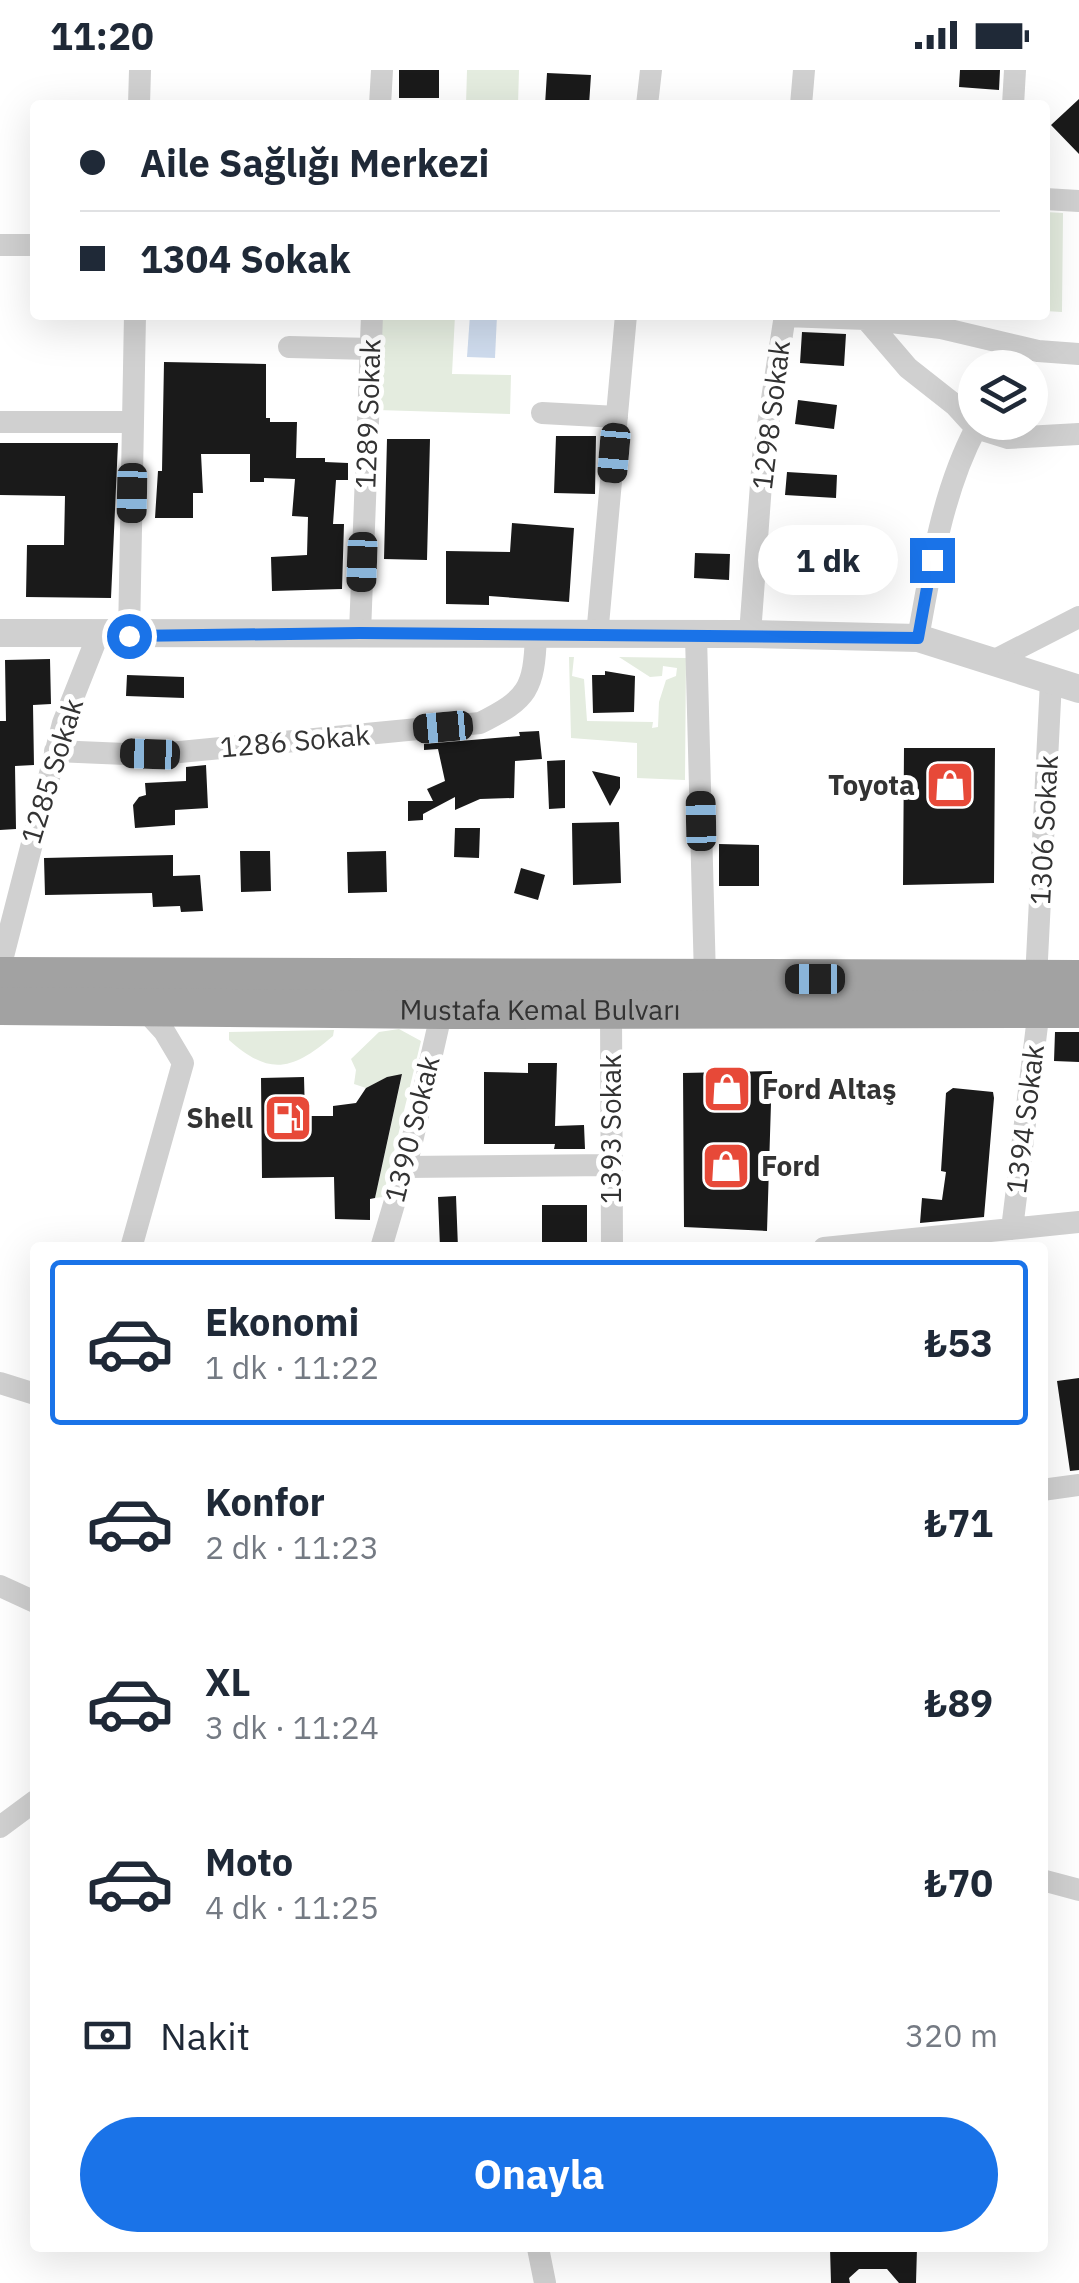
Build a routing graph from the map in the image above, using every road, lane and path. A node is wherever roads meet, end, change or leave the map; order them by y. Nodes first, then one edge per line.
1 (140, 70) edge
2 (382, 70) edge
3 (651, 70) edge
4 (804, 70) edge
5 (1015, 70) edge
6 (139, 100) edge
7 (380, 100) edge
8 (648, 100) edge
9 (801, 100) edge
10 (1013, 100) edge
11 (1050, 199) edge
12 (1079, 201) edge
13 (0, 245) edge
14 (30, 245) edge
15 (135, 320) edge
16 (372, 320) edge
17 (626, 320) edge
18 (783, 320) edge
19 (868, 320) edge
20 (886, 320) edge
21 (289, 347) dead end
22 (370, 350) junction
23 (1079, 354) edge
24 (958, 408) edge
25 (542, 413) dead end
26 (617, 417) junction
27 (0, 422) edge
28 (133, 422) junction
29 (1079, 434) edge
30 (1048, 436) edge
31 (970, 440) edge
32 (1079, 618) edge
33 (360, 633) junction
34 (0, 634) edge
35 (750, 634) junction
36 (98, 635) junction
37 (536, 635) junction
38 (129, 636) junction
39 (597, 636) junction
40 (696, 636) junction
41 (918, 638) junction
42 (993, 661) junction
43 (1051, 681) junction
44 (1079, 690) edge
45 (55, 752) junction
46 (0, 972) edge
47 (705, 978) junction
48 (1079, 979) edge
49 (1038, 994) junction
50 (0, 1006) edge
51 (142, 1007) junction
52 (1079, 1009) edge
53 (442, 1010) junction
54 (611, 1010) junction
55 (611, 1164) junction
56 (404, 1167) junction
57 (1079, 1222) edge
58 (1012, 1229) junction
59 (134, 1242) edge
60 (383, 1242) edge
61 (612, 1242) edge
62 (927, 1242) edge
63 (0, 1383) edge
64 (30, 1392) edge
65 (1079, 1485) edge
66 (1048, 1489) edge
67 (0, 1586) edge
68 (30, 1600) edge
69 (30, 1805) edge
70 (0, 1827) edge
71 (1048, 1882) edge
72 (1079, 1890) edge
73 (539, 2252) edge
74 (545, 2283) edge

1 - 6 street
2 - 7 street
3 - 8 street
4 - 9 street
5 - 10 street
11 - 12 street
13 - 14 street
15 - 28 street
16 - 22 street, 1289 Sokak
17 - 26 street
18 - 35 street, 1298 Sokak
19 - 24 street
20 - 23 street
21 - 22 street
22 - 33 street, 1289 Sokak
25 - 26 street
26 - 39 street
27 - 28 street
28 - 38 street
29 - 30 street
31 - 41 street
32 - 42 street
33 - 37 street
33 - 38 street
34 - 36 street
35 - 40 street
35 - 41 street
36 - 38 street
36 - 45 street, 1285 Sokak
37 - 39 street
37 - 45 street, 1286 Sokak
39 - 40 street
40 - 47 street
41 - 42 street
42 - 43 street
43 - 44 street
43 - 49 street, 1306 Sokak
45 - 46 street, 1285 Sokak
46 - 47 highway, Mustafa Kemal Bulvarı
47 - 49 highway, Mustafa Kemal Bulvarı
48 - 49 highway, Mustafa Kemal Bulvarı
49 - 52 highway, Mustafa Kemal Bulvarı
49 - 54 highway, Mustafa Kemal Bulvarı
49 - 58 street, 1394 Sokak
50 - 51 highway, Mustafa Kemal Bulvarı
51 - 53 highway, Mustafa Kemal Bulvarı
51 - 59 street
53 - 54 highway, Mustafa Kemal Bulvarı
53 - 56 street, 1390 Sokak
54 - 55 street, 1393 Sokak
55 - 56 street
55 - 61 street, 1393 Sokak
56 - 60 street, 1390 Sokak
57 - 58 street
58 - 62 street
63 - 64 street
65 - 66 street
67 - 68 street
69 - 70 street
71 - 72 street
73 - 74 street

